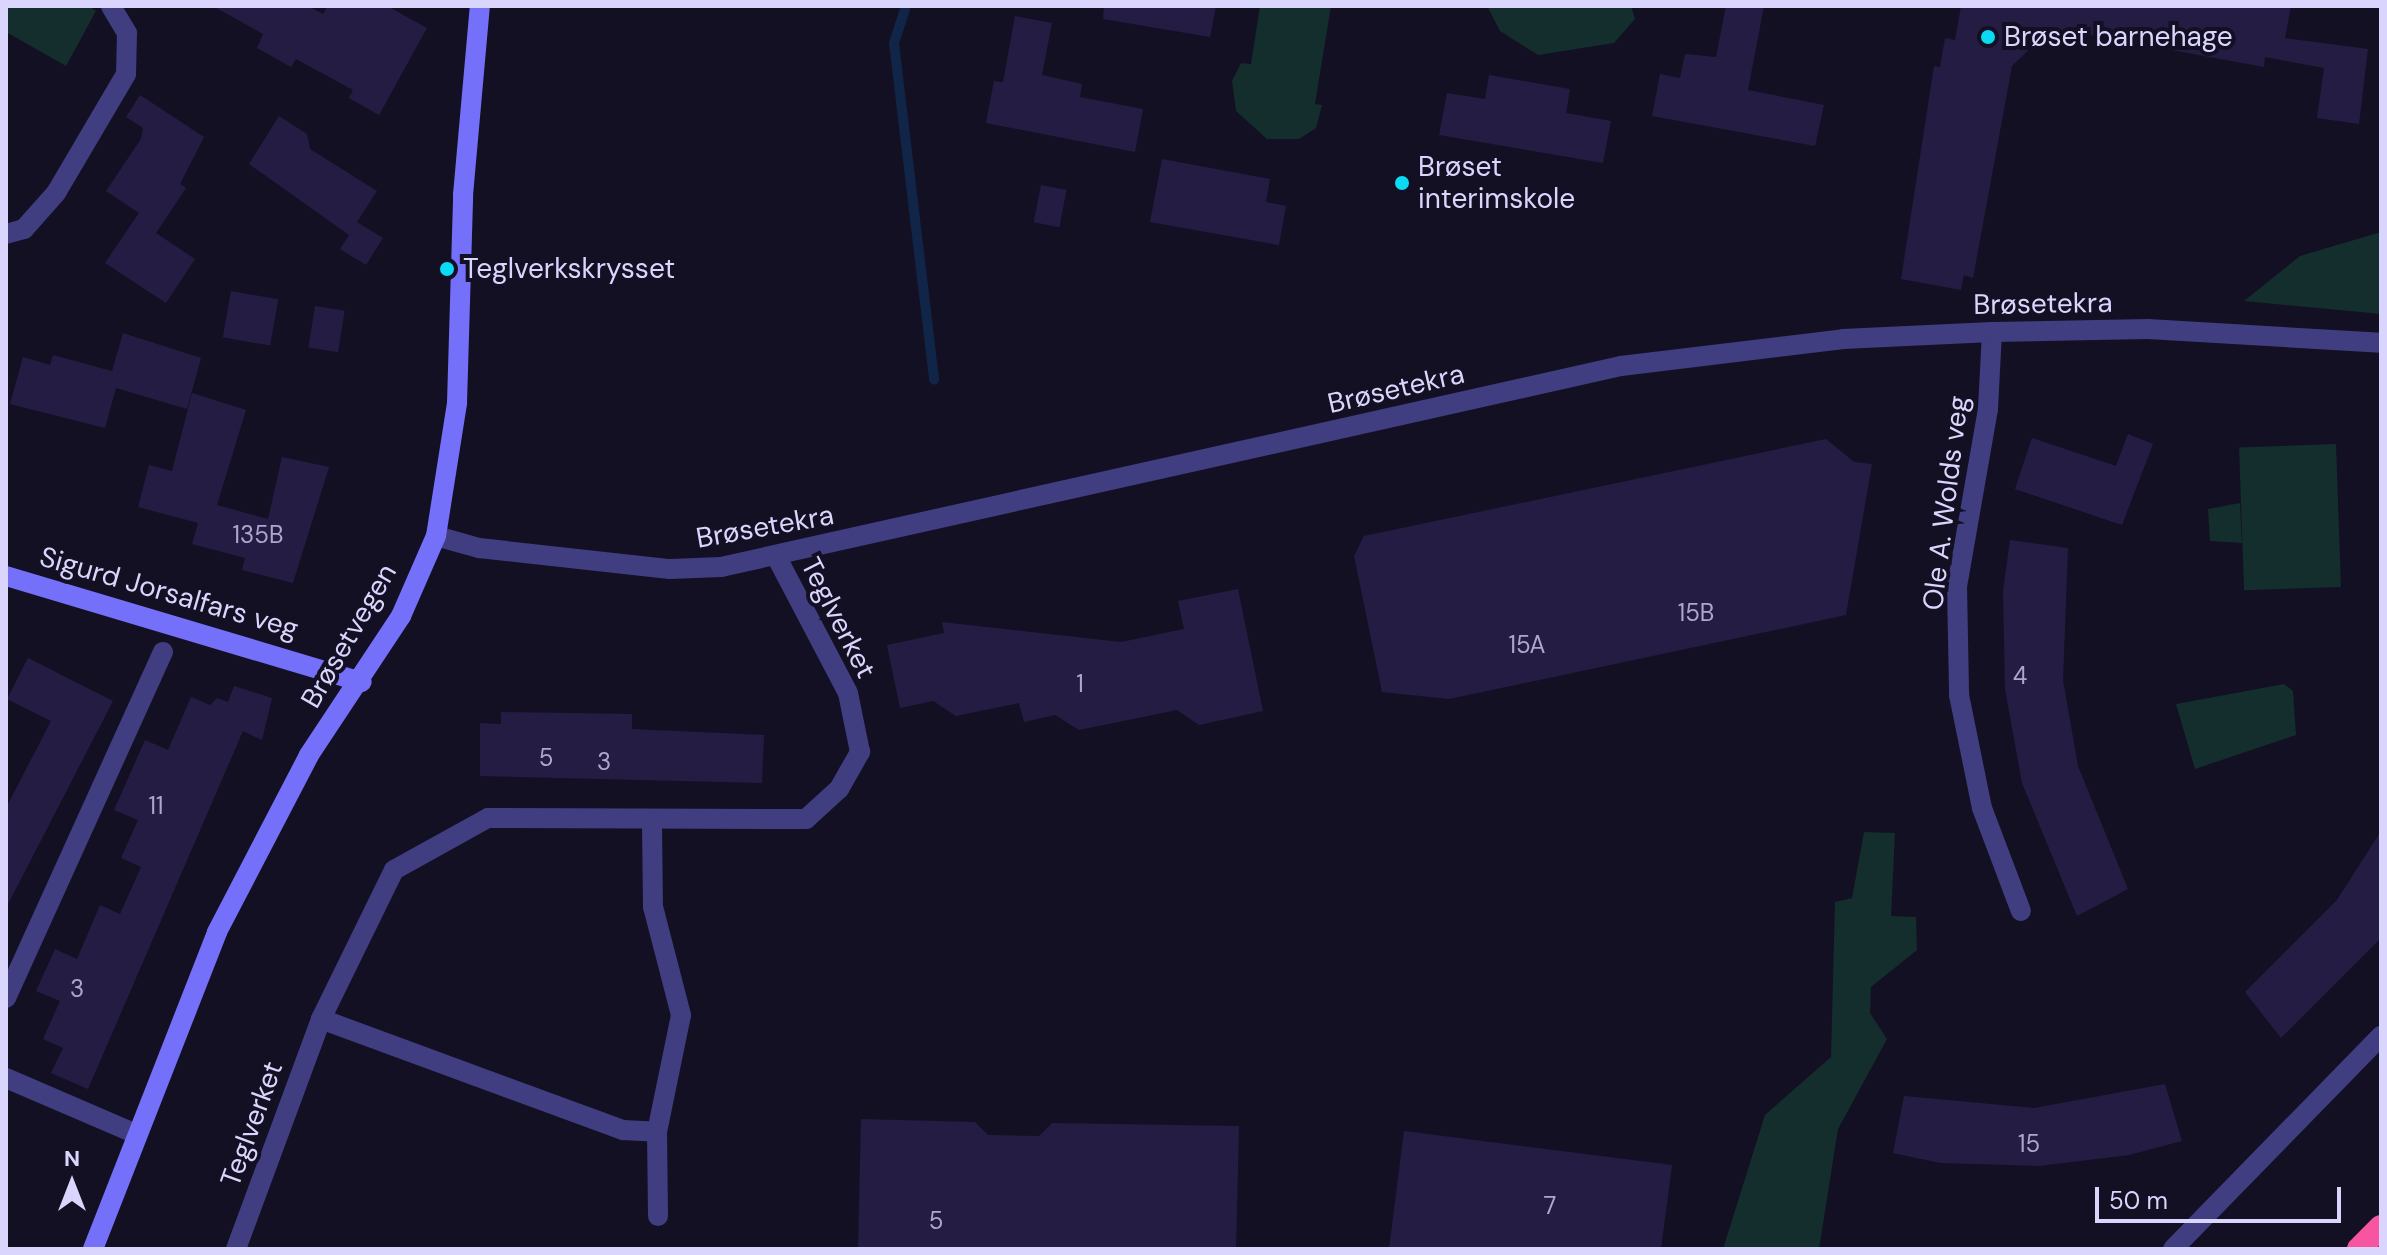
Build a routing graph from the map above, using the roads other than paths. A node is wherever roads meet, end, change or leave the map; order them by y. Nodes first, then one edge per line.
1 (111, 6) edge
2 (480, 6) edge
3 (6, 234) edge
4 (1992, 332) junction
5 (2381, 343) edge
6 (436, 536) junction
7 (776, 556) junction
8 (6, 576) edge
9 (163, 652) dead end
10 (362, 682) junction
11 (652, 819) junction
12 (2021, 911) dead end
13 (6, 998) edge
14 (321, 1019) junction
15 (2381, 1036) edge
16 (6, 1078) edge
17 (657, 1132) junction
18 (136, 1134) junction
19 (658, 1216) dead end
20 (2381, 1227) edge
21 (93, 1249) edge
22 (236, 1249) edge
23 (2173, 1249) edge
24 (2359, 1249) edge

1 - 3 street
2 - 6 street, Brøsetvegen
4 - 5 street, Brøsetekra
4 - 7 street, Brøsetekra
4 - 12 street, Ole A. Wolds veg
6 - 7 street, Brøsetekra
6 - 10 street, Brøsetvegen
7 - 11 street, Teglverket
8 - 10 street, Sigurd Jorsalfars veg
9 - 13 street
10 - 18 street, Brøsetvegen
11 - 14 street, Teglverket
11 - 17 street
14 - 17 street
14 - 22 street, Teglverket
15 - 23 street
16 - 18 street
17 - 19 street
18 - 21 street, Brøsetvegen
20 - 24 highway

